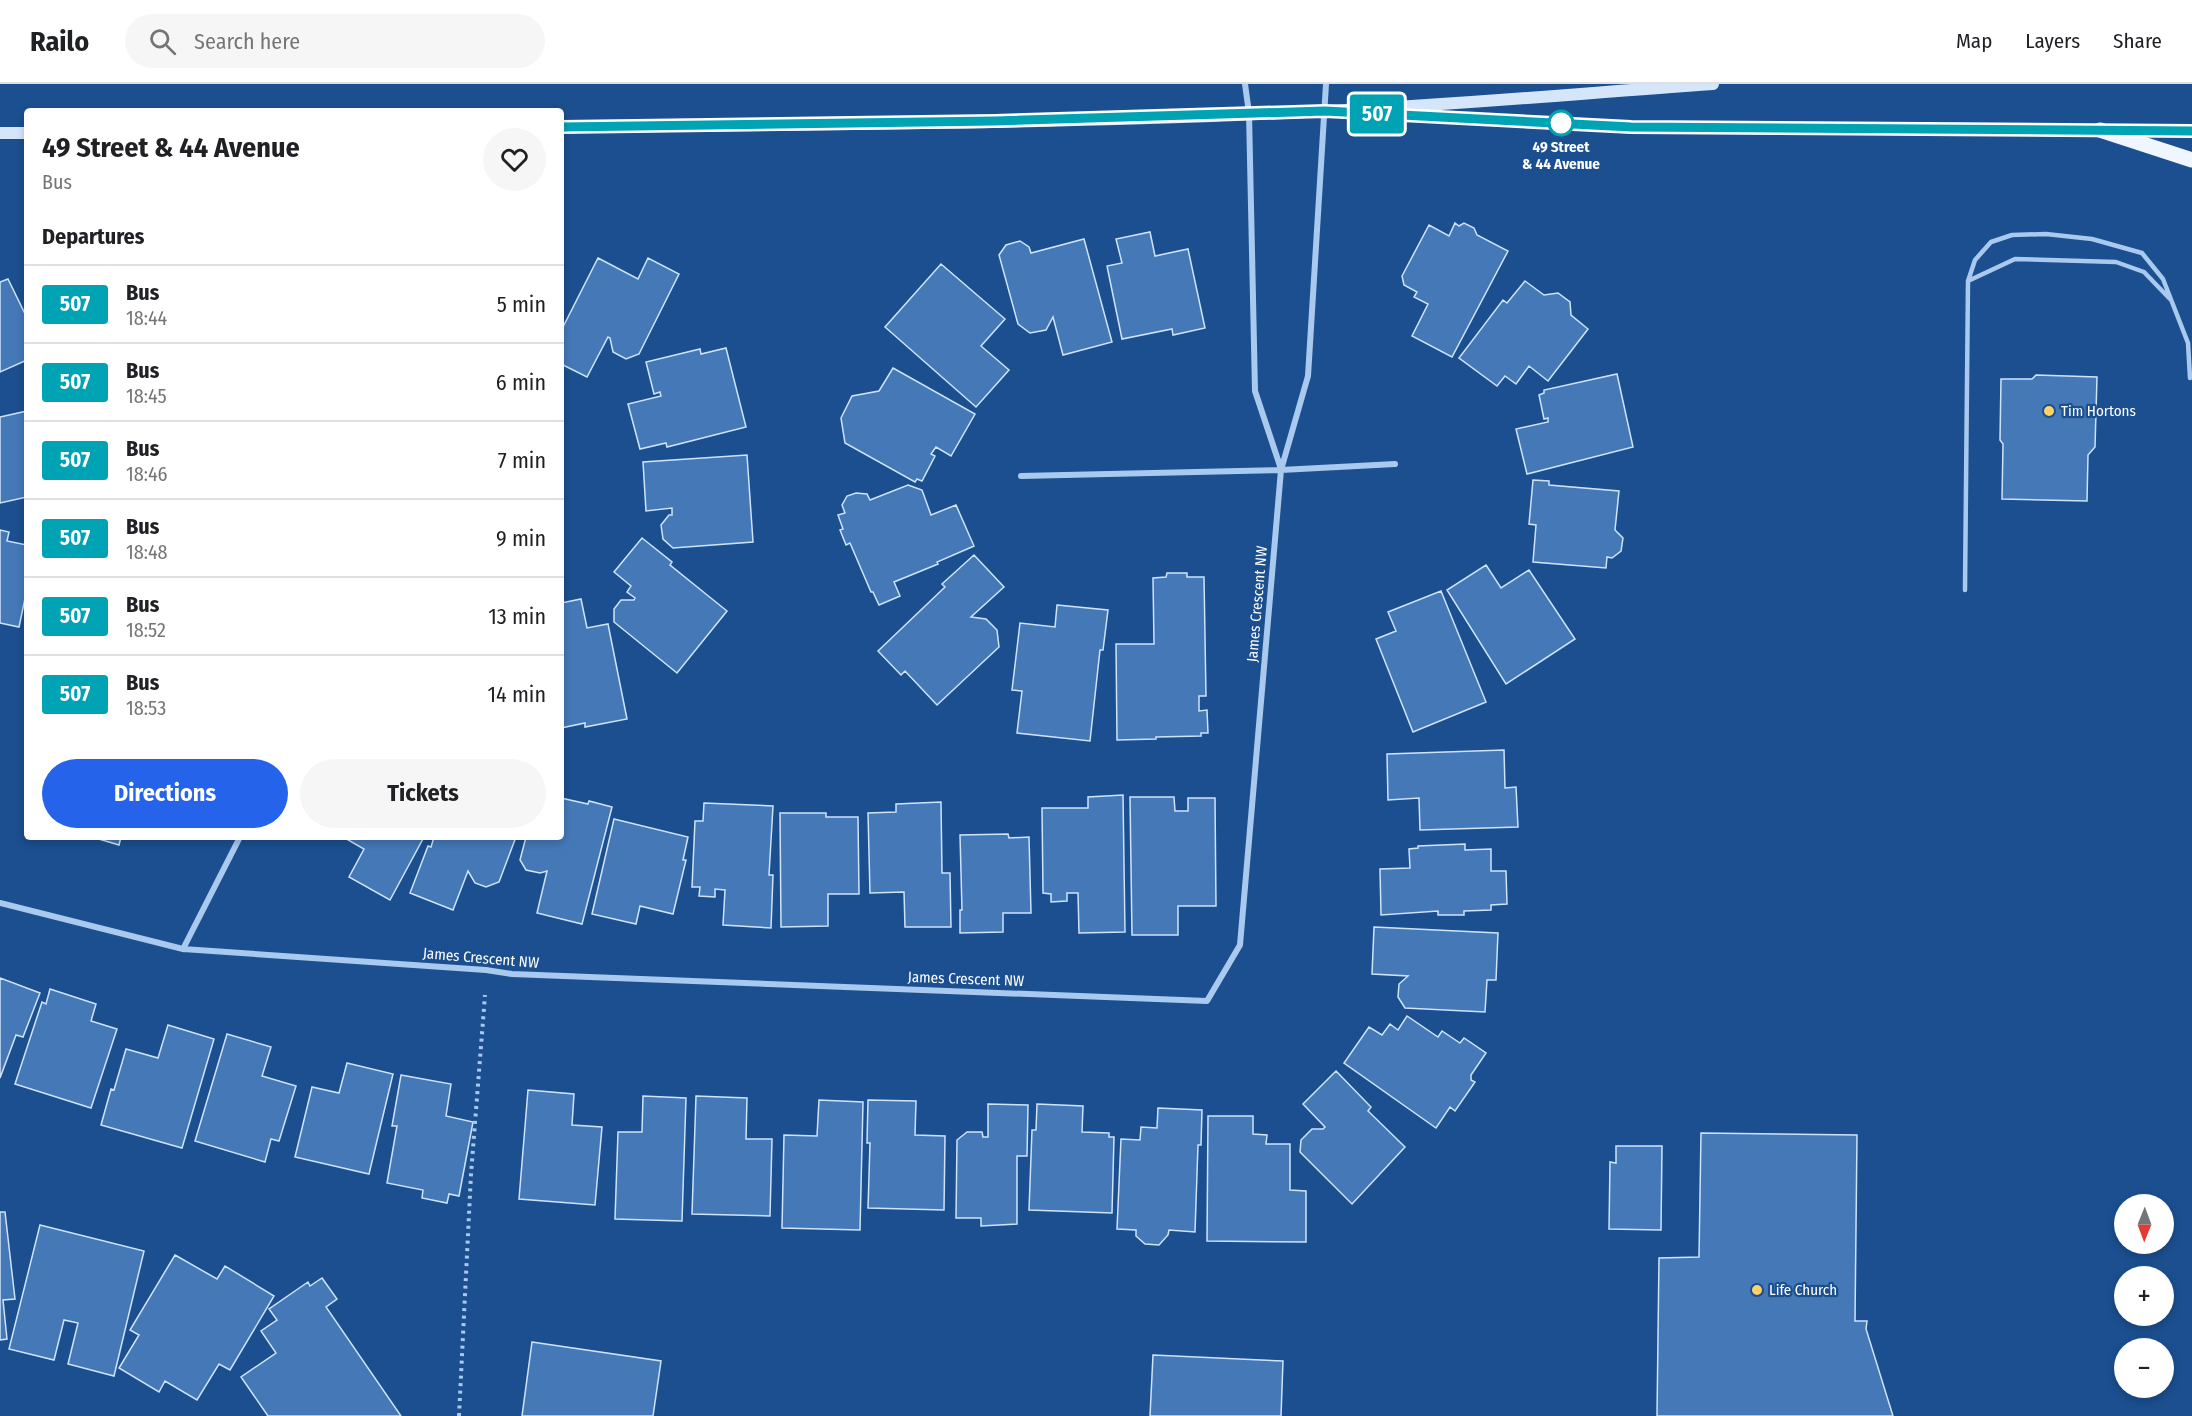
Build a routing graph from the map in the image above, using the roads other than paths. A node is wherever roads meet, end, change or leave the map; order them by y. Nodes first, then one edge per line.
1 (1245, 84) edge
2 (1326, 84) edge
3 (1713, 84) edge
4 (1325, 111) junction
5 (1249, 113) junction
6 (564, 127) edge
7 (2100, 130) junction
8 (2192, 130) edge
9 (0, 133) edge
10 (24, 133) edge
11 (2192, 160) edge
12 (1968, 281) junction
13 (2170, 299) junction
14 (2190, 378) dead end
15 (1395, 464) dead end
16 (1281, 470) junction
17 (1021, 476) dead end
18 (1965, 590) dead end
19 (238, 840) edge
20 (0, 903) edge
21 (183, 949) junction

1 - 5 street, James Crescent NW
2 - 4 street, James Crescent NW
3 - 4 street
4 - 5 street
4 - 7 street
4 - 16 street, James Crescent NW
5 - 6 street
5 - 16 street, James Crescent NW
7 - 8 street
7 - 11 main road
9 - 10 street
12 - 13 lane
12 - 13 lane
12 - 18 lane
13 - 14 lane
15 - 16 street
16 - 17 street
16 - 21 street, James Crescent NW
19 - 21 street
20 - 21 street, James Crescent NW

